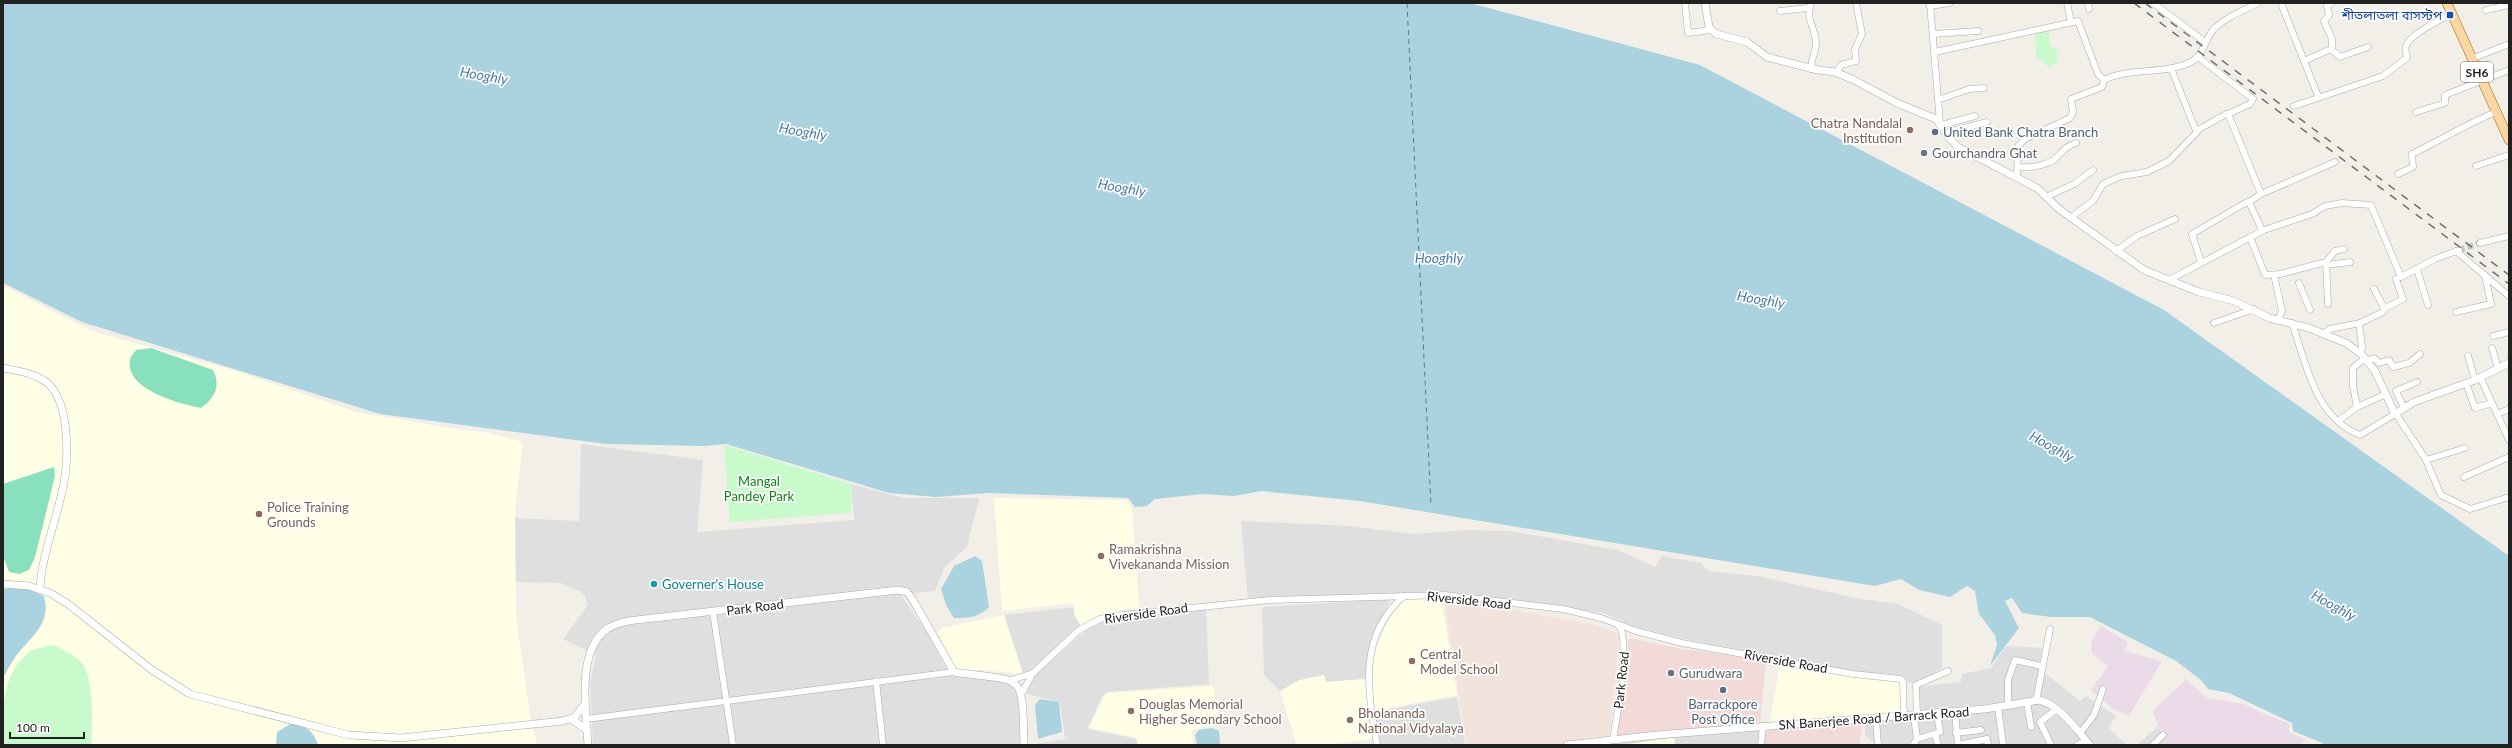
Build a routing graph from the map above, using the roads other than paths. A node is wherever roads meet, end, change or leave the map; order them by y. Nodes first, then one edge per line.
1 (1685, 3) edge
2 (1705, 3) edge
3 (1856, 3) edge
4 (1950, 3) edge
5 (2067, 3) edge
6 (2153, 3) edge
7 (2258, 3) edge
8 (2281, 3) edge
9 (2331, 3) edge
10 (2447, 3) edge
11 (1930, 5) edge
12 (2509, 5) edge
13 (1810, 6) edge
14 (2486, 10) dead end
15 (1780, 11) dead end
16 (2451, 14) junction
17 (2071, 22) junction
18 (1711, 30) junction
19 (1978, 31) dead end
20 (1933, 34) junction
21 (2205, 42) junction
22 (2509, 44) edge
23 (2368, 47) dead end
24 (2332, 49) junction
25 (1935, 52) junction
26 (2198, 57) junction
27 (2471, 58) junction
28 (2304, 61) junction
29 (2171, 68) junction
30 (1811, 69) junction
31 (2509, 70) edge
32 (1836, 73) junction
33 (2104, 80) junction
34 (2481, 80) junction
35 (1984, 88) dead end
36 (2318, 96) junction
37 (1938, 100) junction
38 (2294, 106) dead end
39 (2416, 112) dead end
40 (2496, 112) junction
41 (2228, 114) junction
42 (1975, 116) dead end
43 (1987, 122) dead end
44 (1941, 124) junction
45 (2197, 132) junction
46 (1947, 135) junction
47 (2509, 140) edge
48 (2076, 143) dead end
49 (2509, 155) edge
50 (2335, 162) dead end
51 (2476, 166) dead end
52 (2018, 167) junction
53 (2093, 170) dead end
54 (2398, 174) dead end
55 (2016, 177) junction
56 (2261, 194) junction
57 (2046, 197) junction
58 (2249, 202) junction
59 (2070, 218) junction
60 (2174, 220) dead end
61 (2262, 230) junction
62 (2509, 236) edge
63 (2250, 237) junction
64 (2480, 243) tunnel mouth
65 (2344, 249) dead end
66 (2116, 250) junction
67 (2202, 262) junction
68 (2350, 262) dead end
69 (2326, 264) junction
70 (2417, 270) junction
71 (2274, 275) junction
72 (2485, 275) junction
73 (2396, 279) dead end
74 (2169, 280) junction
75 (2299, 283) dead end
76 (2374, 290) dead end
77 (2509, 296) edge
78 (2328, 304) dead end
79 (2428, 305) dead end
80 (2384, 309) junction
81 (2254, 310) junction
82 (2310, 310) dead end
83 (2456, 312) dead end
84 (2278, 320) junction
85 (2214, 322) dead end
86 (2292, 323) junction
87 (2359, 324) junction
88 (2509, 332) edge
89 (2323, 334) junction
90 (2493, 336) dead end
91 (2492, 348) dead end
92 (2420, 354) dead end
93 (2468, 356) dead end
94 (2364, 358) junction
95 (2509, 363) edge
96 (3, 368) edge
97 (2498, 368) junction
98 (2478, 379) junction
99 (2417, 382) dead end
100 (2466, 384) junction
101 (2386, 394) junction
102 (2492, 403) junction
103 (2357, 407) junction
104 (2404, 408) junction
105 (2509, 409) edge
106 (2396, 414) junction
107 (2497, 414) junction
108 (2338, 422) junction
109 (2509, 440) edge
110 (2465, 448) dead end
111 (2509, 457) edge
112 (2426, 460) junction
113 (2464, 476) dead end
114 (2509, 497) edge
115 (3, 584) edge
116 (40, 588) junction
117 (1404, 596) junction
118 (713, 612) junction
119 (1616, 623) junction
120 (2050, 629) dead end
121 (1636, 630) junction
122 (1625, 638) junction
123 (946, 659) junction
124 (2041, 666) junction
125 (1948, 670) dead end
126 (954, 672) junction
127 (940, 673) junction
128 (1033, 673) junction
129 (1012, 680) junction
130 (876, 681) junction
131 (2103, 689) dead end
132 (1022, 694) junction
133 (726, 700) junction
134 (2036, 701) junction
135 (2027, 702) junction
136 (585, 704) junction
137 (2008, 706) junction
138 (1998, 707) junction
139 (2057, 709) junction
140 (1954, 712) junction
141 (1937, 714) junction
142 (1916, 716) junction
143 (1904, 717) junction
144 (571, 719) junction
145 (586, 719) junction
146 (1876, 719) junction
147 (1763, 726) junction
148 (2031, 727) dead end
149 (587, 730) junction
150 (1981, 730) dead end
151 (1956, 733) junction
152 (2080, 733) junction
153 (1935, 734) junction
154 (2163, 735) dead end
155 (1917, 739) junction
156 (2088, 742) edge
157 (1613, 743) edge
158 (588, 745) edge
159 (733, 745) edge
160 (883, 745) edge
161 (1024, 745) edge
162 (1377, 745) edge
163 (1567, 745) edge
164 (1761, 745) edge
165 (1878, 745) edge
166 (1913, 745) edge
167 (1938, 745) edge
168 (1958, 745) edge
169 (1988, 745) edge
170 (2003, 745) edge
171 (2050, 745) edge
172 (2077, 745) edge
173 (2153, 745) edge

1 - 18 street
2 - 18 street
3 - 32 street
4 - 11 street
5 - 17 street
6 - 21 street
7 - 21 street
8 - 28 street
9 - 24 street
10 - 16 main road, SH6
11 - 20 street
12 - 14 street
13 - 15 street
13 - 30 street
16 - 27 main road, SH6
16 - 36 street
17 - 25 street
17 - 33 street
18 - 30 street
19 - 20 street
20 - 25 street
21 - 26 street
22 - 27 street
23 - 24 street
24 - 28 street
25 - 37 street
26 - 29 street
26 - 41 street
27 - 34 main road, SH6
28 - 36 street
29 - 33 street
29 - 45 street
30 - 32 street
31 - 34 street
32 - 44 street
33 - 52 street
34 - 39 street
34 - 40 main road, SH6
35 - 37 street
36 - 38 street
37 - 44 street
40 - 47 main road, SH6
40 - 54 street
41 - 45 street
41 - 56 street
42 - 44 street
43 - 46 street
44 - 46 street
45 - 59 street
46 - 55 street
48 - 52 street
49 - 51 street
50 - 56 street
52 - 55 street
53 - 57 street
55 - 57 street
56 - 58 street
57 - 59 street
58 - 61 street
58 - 67 street
59 - 66 street
60 - 66 street
61 - 63 street
61 - 70 street
62 - 64 street
63 - 67 street
63 - 71 street
65 - 69 street
66 - 74 street
67 - 74 street
68 - 69 street
69 - 71 street
69 - 78 street
70 - 72 street
70 - 79 street
71 - 84 street
72 - 77 street
72 - 83 street
73 - 80 street
74 - 81 street
75 - 82 street
76 - 80 street
80 - 87 street
81 - 84 street
81 - 85 street
84 - 86 street
86 - 89 street
86 - 108 street
87 - 89 street
87 - 94 street
88 - 90 street
89 - 94 street
91 - 97 street
92 - 94 street
93 - 98 street
94 - 101 street
94 - 103 street
95 - 97 street
96 - 116 street
97 - 98 street
98 - 100 street
98 - 102 street
99 - 104 street
100 - 102 street
100 - 104 street
101 - 103 street
101 - 106 street
102 - 107 street
103 - 108 street
104 - 106 street
105 - 107 street
106 - 108 street
106 - 112 street
107 - 109 street
110 - 112 street
111 - 113 street
112 - 114 street
115 - 116 street
116 - 144 street
117 - 119 street, Riverside Road
117 - 128 street, Riverside Road
117 - 162 street
118 - 123 street, Park Road
118 - 133 street
118 - 136 street, Park Road
119 - 121 street, Riverside Road
119 - 122 street, Park Road
120 - 124 street
121 - 122 street
121 - 143 street, Riverside Road
122 - 157 street, Park Road
123 - 126 street, Park Road
123 - 127 street
124 - 134 street
124 - 137 street
125 - 142 street
126 - 127 street
126 - 129 street
127 - 130 street
128 - 129 street, Riverside Road
128 - 132 street
129 - 132 street
130 - 133 street
130 - 160 street
131 - 152 street
132 - 161 street
133 - 145 street
133 - 159 street
134 - 135 street, SN Banerjee Road / Barrack Road
134 - 139 street, SN Banerjee Road / Barrack Road
135 - 137 street, SN Banerjee Road / Barrack Road
135 - 148 street
136 - 144 street
136 - 145 street, Park Road
137 - 138 street, SN Banerjee Road / Barrack Road
138 - 140 street, SN Banerjee Road / Barrack Road
138 - 170 street
139 - 152 street, SN Banerjee Road / Barrack Road
139 - 171 street
140 - 141 street, SN Banerjee Road / Barrack Road
140 - 151 street
141 - 142 street, SN Banerjee Road / Barrack Road
141 - 153 street
142 - 143 street, SN Banerjee Road / Barrack Road
142 - 155 street
143 - 146 street, SN Banerjee Road / Barrack Road
144 - 149 street
145 - 149 street, Park Road
146 - 147 street, SN Banerjee Road / Barrack Road
146 - 165 street
147 - 157 street, SN Banerjee Road / Barrack Road
147 - 164 street
149 - 158 street, Park Road
150 - 151 street
151 - 168 street
152 - 156 street, SN Banerjee Road / Barrack Road
153 - 155 street
153 - 167 street
154 - 173 street
155 - 166 street
156 - 172 street
157 - 163 street, SN Banerjee Road / Barrack Road
168 - 169 street

